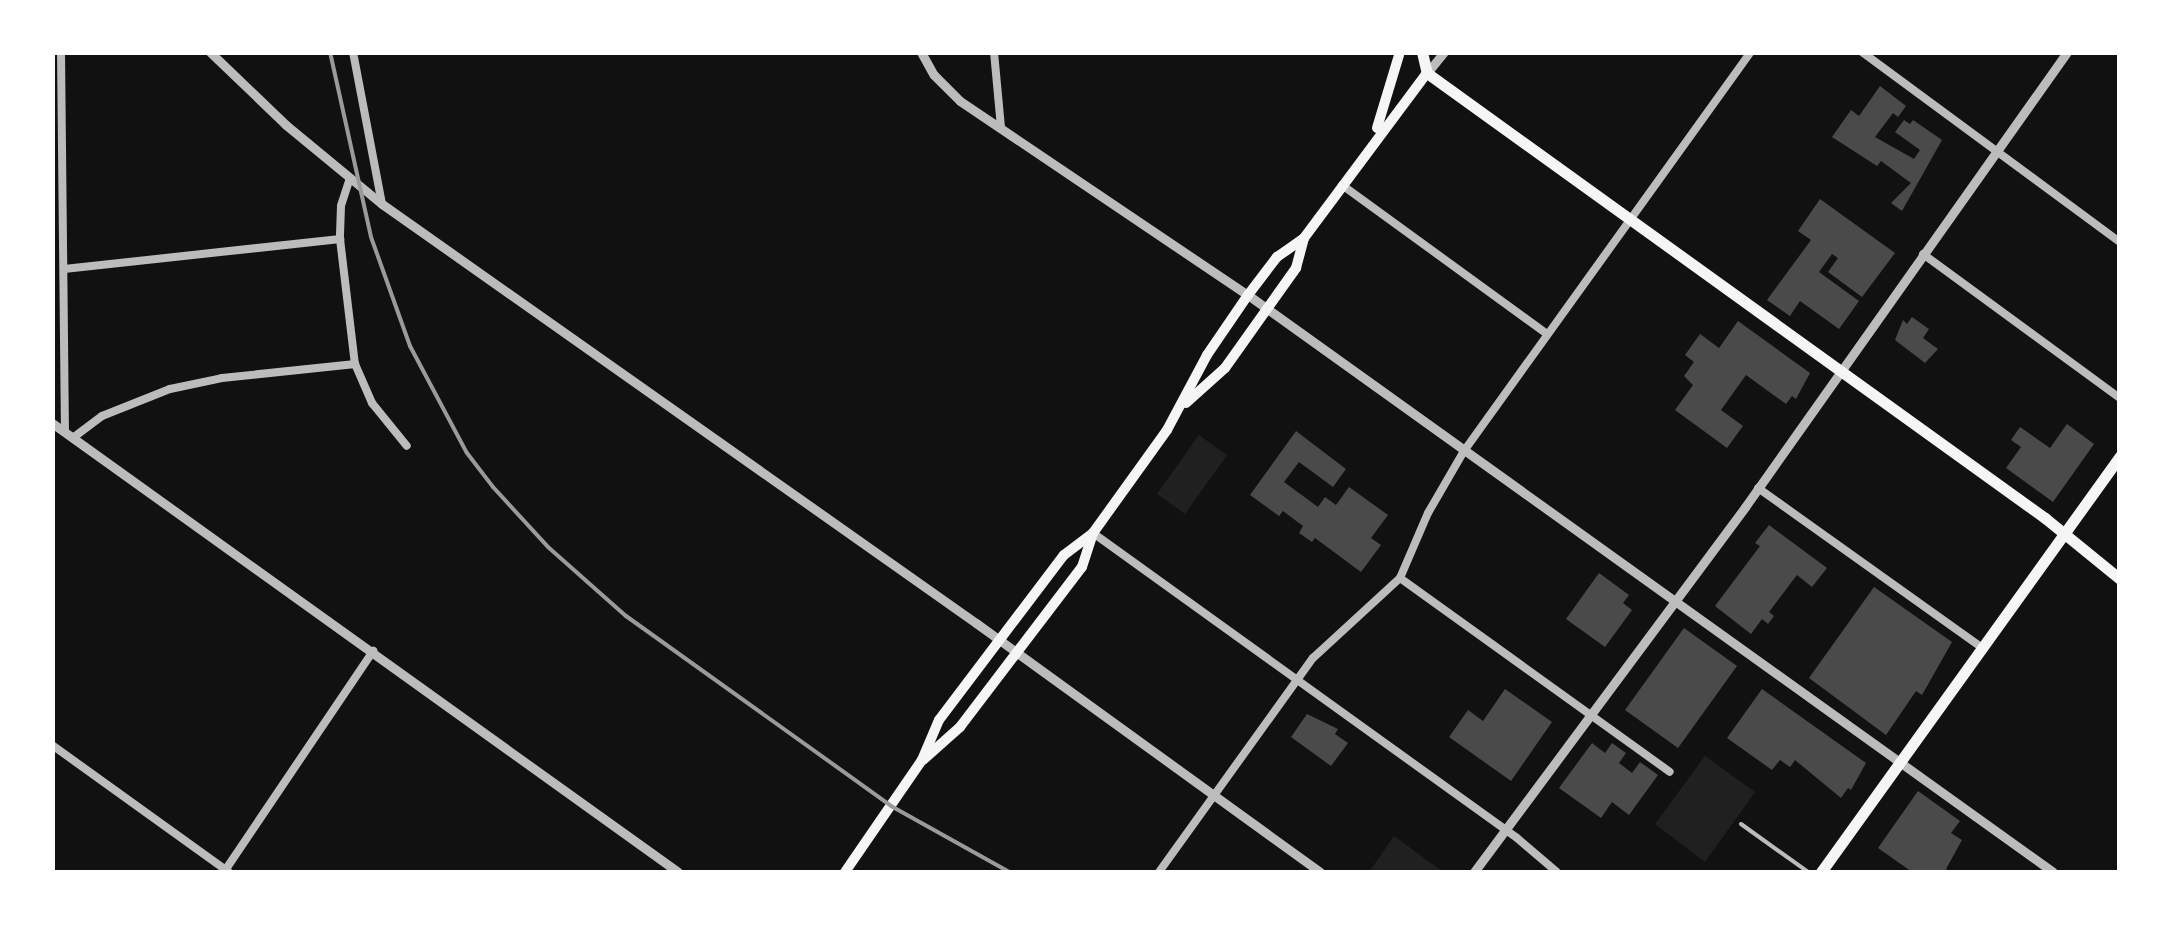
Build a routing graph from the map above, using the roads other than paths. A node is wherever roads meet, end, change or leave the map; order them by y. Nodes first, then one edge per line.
1 (60, 52) edge
2 (210, 52) edge
3 (353, 52) edge
4 (920, 52) edge
5 (994, 52) edge
6 (1400, 52) edge
7 (1422, 52) edge
8 (1444, 52) edge
9 (1751, 52) edge
10 (1862, 52) edge
11 (2067, 52) edge
12 (1427, 73) junction
13 (1001, 128) junction
14 (1368, 148) junction
15 (1996, 152) junction
16 (350, 178) junction
17 (1342, 186) junction
18 (382, 204) junction
19 (1630, 220) junction
20 (1304, 238) junction
21 (340, 239) junction
22 (2120, 242) edge
23 (1923, 254) junction
24 (64, 270) junction
25 (1248, 295) junction
26 (1267, 309) junction
27 (1548, 334) junction
28 (355, 364) junction
29 (1840, 370) junction
30 (2120, 398) edge
31 (1185, 403) junction
32 (52, 423) edge
33 (69, 434) junction
34 (407, 446) dead end
35 (1464, 450) junction
36 (2120, 456) edge
37 (1758, 488) junction
38 (1093, 533) junction
39 (2064, 535) junction
40 (1400, 578) junction
41 (2120, 579) edge
42 (1673, 602) junction
43 (998, 639) junction
44 (1984, 649) junction
45 (373, 652) junction
46 (1016, 652) junction
47 (1297, 680) junction
48 (1590, 714) junction
49 (52, 745) edge
50 (922, 760) junction
51 (1901, 763) junction
52 (1670, 772) dead end
53 (1214, 794) junction
54 (1741, 824) dead end
55 (1506, 829) junction
56 (226, 872) edge
57 (678, 872) edge
58 (844, 872) edge
59 (1158, 872) edge
60 (1320, 872) edge
61 (1474, 872) edge
62 (1557, 872) edge
63 (1808, 872) edge
64 (1821, 872) edge
65 (2053, 872) edge

1 - 24 street
2 - 16 street
3 - 18 street
4 - 13 street
5 - 13 street
6 - 14 main road
7 - 12 main road
8 - 12 street
9 - 19 street
10 - 15 street
11 - 15 street
12 - 14 main road
12 - 19 main road
13 - 25 street
14 - 17 main road
15 - 22 street
15 - 23 street
16 - 18 street
16 - 21 street
17 - 20 main road
17 - 27 street
18 - 43 street
19 - 27 street
19 - 29 main road
20 - 25 main road
20 - 26 main road
21 - 24 street
21 - 28 street
23 - 29 street
23 - 30 street
24 - 33 street
25 - 26 street
25 - 31 main road
26 - 31 main road
26 - 35 street
27 - 35 street
28 - 33 street
28 - 34 street
29 - 37 street
29 - 39 main road
31 - 38 main road
32 - 33 street
33 - 45 street
35 - 40 street
35 - 42 street
36 - 39 main road
37 - 42 street
37 - 44 street
38 - 43 main road
38 - 46 main road
38 - 47 street
39 - 41 main road
39 - 44 main road
40 - 47 street
40 - 48 street
42 - 48 street
42 - 51 street
43 - 46 street
43 - 50 main road
44 - 51 main road
45 - 56 street
45 - 57 street
46 - 50 main road
46 - 53 street
47 - 53 street
47 - 55 street
48 - 52 street
48 - 55 street
49 - 56 street
50 - 58 main road
51 - 64 main road
51 - 65 street
53 - 59 street
53 - 60 street
54 - 63 lane
55 - 61 street
55 - 62 street

